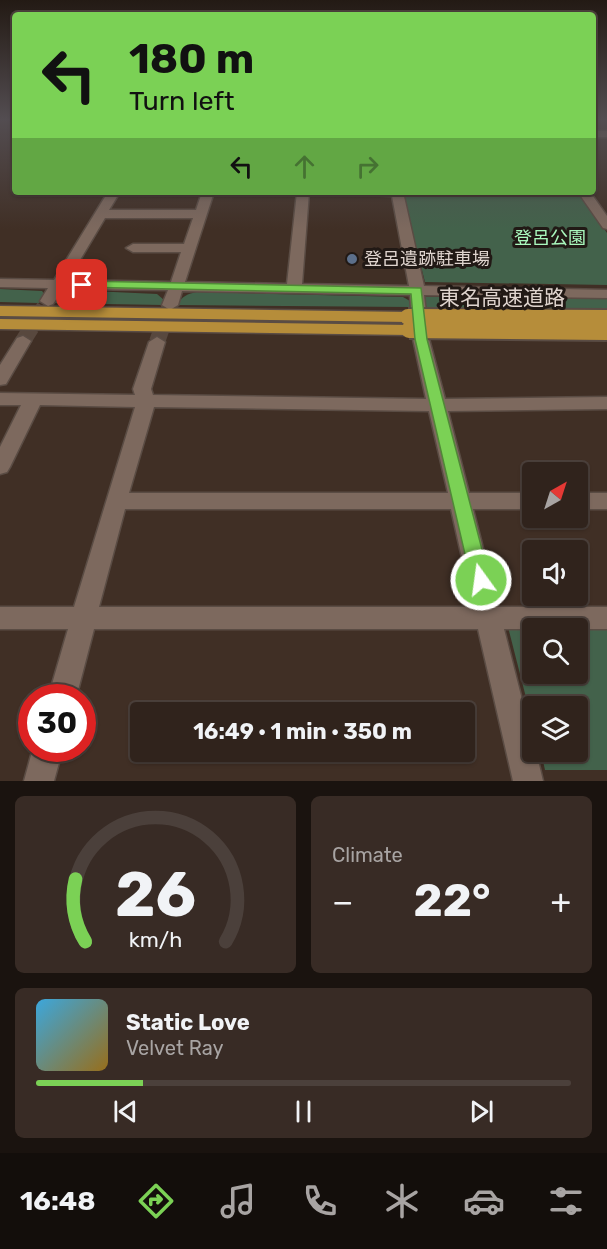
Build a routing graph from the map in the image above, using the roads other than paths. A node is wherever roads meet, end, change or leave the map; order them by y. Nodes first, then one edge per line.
1 (112, 195) edge
2 (207, 195) edge
3 (303, 195) edge
4 (398, 195) edge
5 (590, 195) edge
6 (101, 214) junction
7 (200, 214) junction
8 (607, 225) edge
9 (133, 248) dead end
10 (189, 248) junction
11 (0, 283) edge
12 (59, 284) junction
13 (176, 286) junction
14 (294, 288) junction
15 (417, 290) junction
16 (607, 294) edge
17 (48, 301) tunnel mouth
18 (170, 304) tunnel mouth
19 (0, 311) edge
20 (607, 318) edge
21 (409, 323) junction
22 (0, 324) edge
23 (607, 332) edge
24 (23, 341) tunnel mouth
25 (157, 342) tunnel mouth
26 (0, 380) edge
27 (0, 399) edge
28 (33, 400) junction
29 (146, 402) junction
30 (607, 403) edge
31 (438, 405) junction
32 (0, 467) edge
33 (116, 501) junction
34 (462, 501) junction
35 (522, 501) edge
36 (588, 501) edge
37 (607, 501) edge
38 (0, 618) edge
39 (84, 618) junction
40 (607, 618) edge
41 (490, 619) junction
42 (66, 684) edge
43 (44, 762) edge
44 (39, 781) edge
45 (528, 781) edge

1 - 6 street
2 - 7 street
3 - 14 street
4 - 15 street
5 - 8 street
6 - 7 street
6 - 12 street
7 - 10 street
9 - 10 street
10 - 13 street
11 - 12 street
12 - 13 street
12 - 17 street
13 - 14 street
13 - 18 street
14 - 15 street
15 - 16 street
15 - 31 street
19 - 21 highway, 東名高速道路
20 - 21 highway, 東名高速道路, bridge
21 - 22 highway, 東名高速道路
21 - 23 highway, 東名高速道路, bridge
24 - 26 street
25 - 29 street
27 - 28 street
28 - 29 street
28 - 32 street
29 - 31 street
29 - 33 street
30 - 31 street
31 - 34 street
33 - 34 street
33 - 39 street
34 - 35 street
34 - 41 street
36 - 37 street
38 - 39 street
39 - 41 street
39 - 42 street
40 - 41 street
41 - 45 street
43 - 44 street

